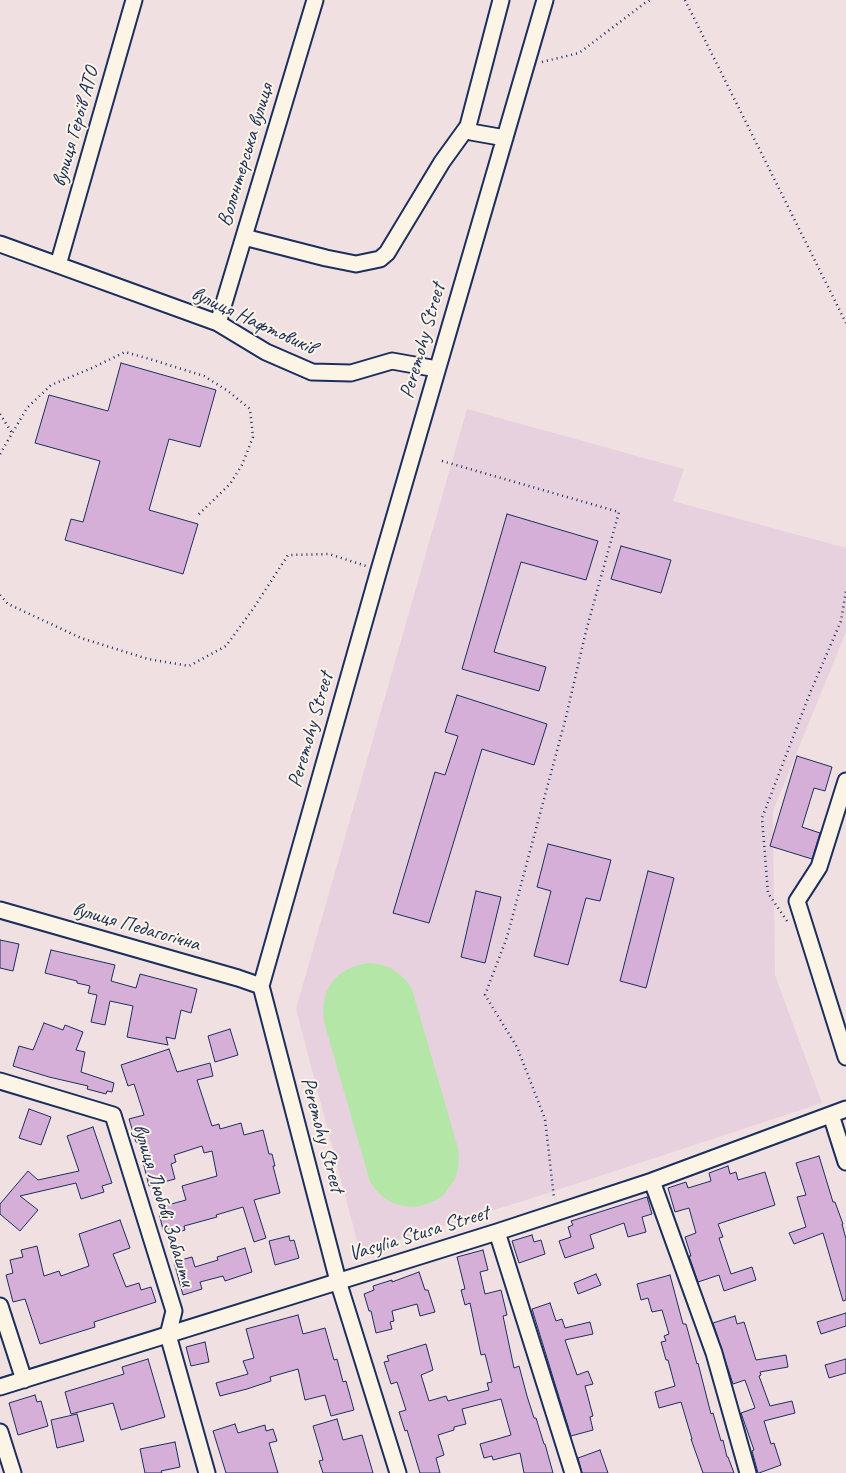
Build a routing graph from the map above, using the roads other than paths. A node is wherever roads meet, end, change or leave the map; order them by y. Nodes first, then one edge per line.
1 (134, 0) edge
2 (315, 0) edge
3 (501, 0) edge
4 (545, 0) edge
5 (468, 126) junction
6 (505, 138) junction
7 (244, 237) junction
8 (0, 244) edge
9 (58, 265) junction
10 (218, 323) junction
11 (437, 369) junction
12 (846, 781) edge
13 (0, 910) edge
14 (261, 986) junction
15 (846, 1057) edge
16 (0, 1081) edge
17 (846, 1109) edge
18 (831, 1115) junction
19 (846, 1162) edge
20 (652, 1181) junction
21 (496, 1232) junction
22 (338, 1281) junction
23 (0, 1306) edge
24 (168, 1335) junction
25 (24, 1380) junction
26 (0, 1388) edge
27 (0, 1432) edge
28 (12, 1473) edge
29 (207, 1473) edge
30 (398, 1473) edge
31 (573, 1473) edge
32 (748, 1473) edge

1 - 9 street, вулиця Героїв АТО
2 - 7 street, Волонтерська вулиця
3 - 5 street
4 - 6 street, Peremohy Street
5 - 6 street
5 - 7 street
6 - 11 street, Peremohy Street
7 - 10 street, Волонтерська вулиця
8 - 9 street, вулиця Нафтовиків
9 - 10 street, вулиця Нафтовиків
10 - 11 street, вулиця Нафтовиків
11 - 14 street, Peremohy Street
12 - 15 street
13 - 14 street, вулиця Педагогічна
14 - 22 street, Peremohy Street
16 - 24 street, вулиця Любові Забашти
17 - 18 street, Vasylia Stusa Street
18 - 19 street
18 - 20 street, Vasylia Stusa Street
20 - 21 street, Vasylia Stusa Street
20 - 32 street
21 - 22 street, Vasylia Stusa Street
21 - 31 street
22 - 24 street, Vasylia Stusa Street
22 - 30 street, Peremohy Street
23 - 25 street
24 - 25 street, Vasylia Stusa Street
24 - 29 street
25 - 26 street, Vasylia Stusa Street
27 - 28 street

